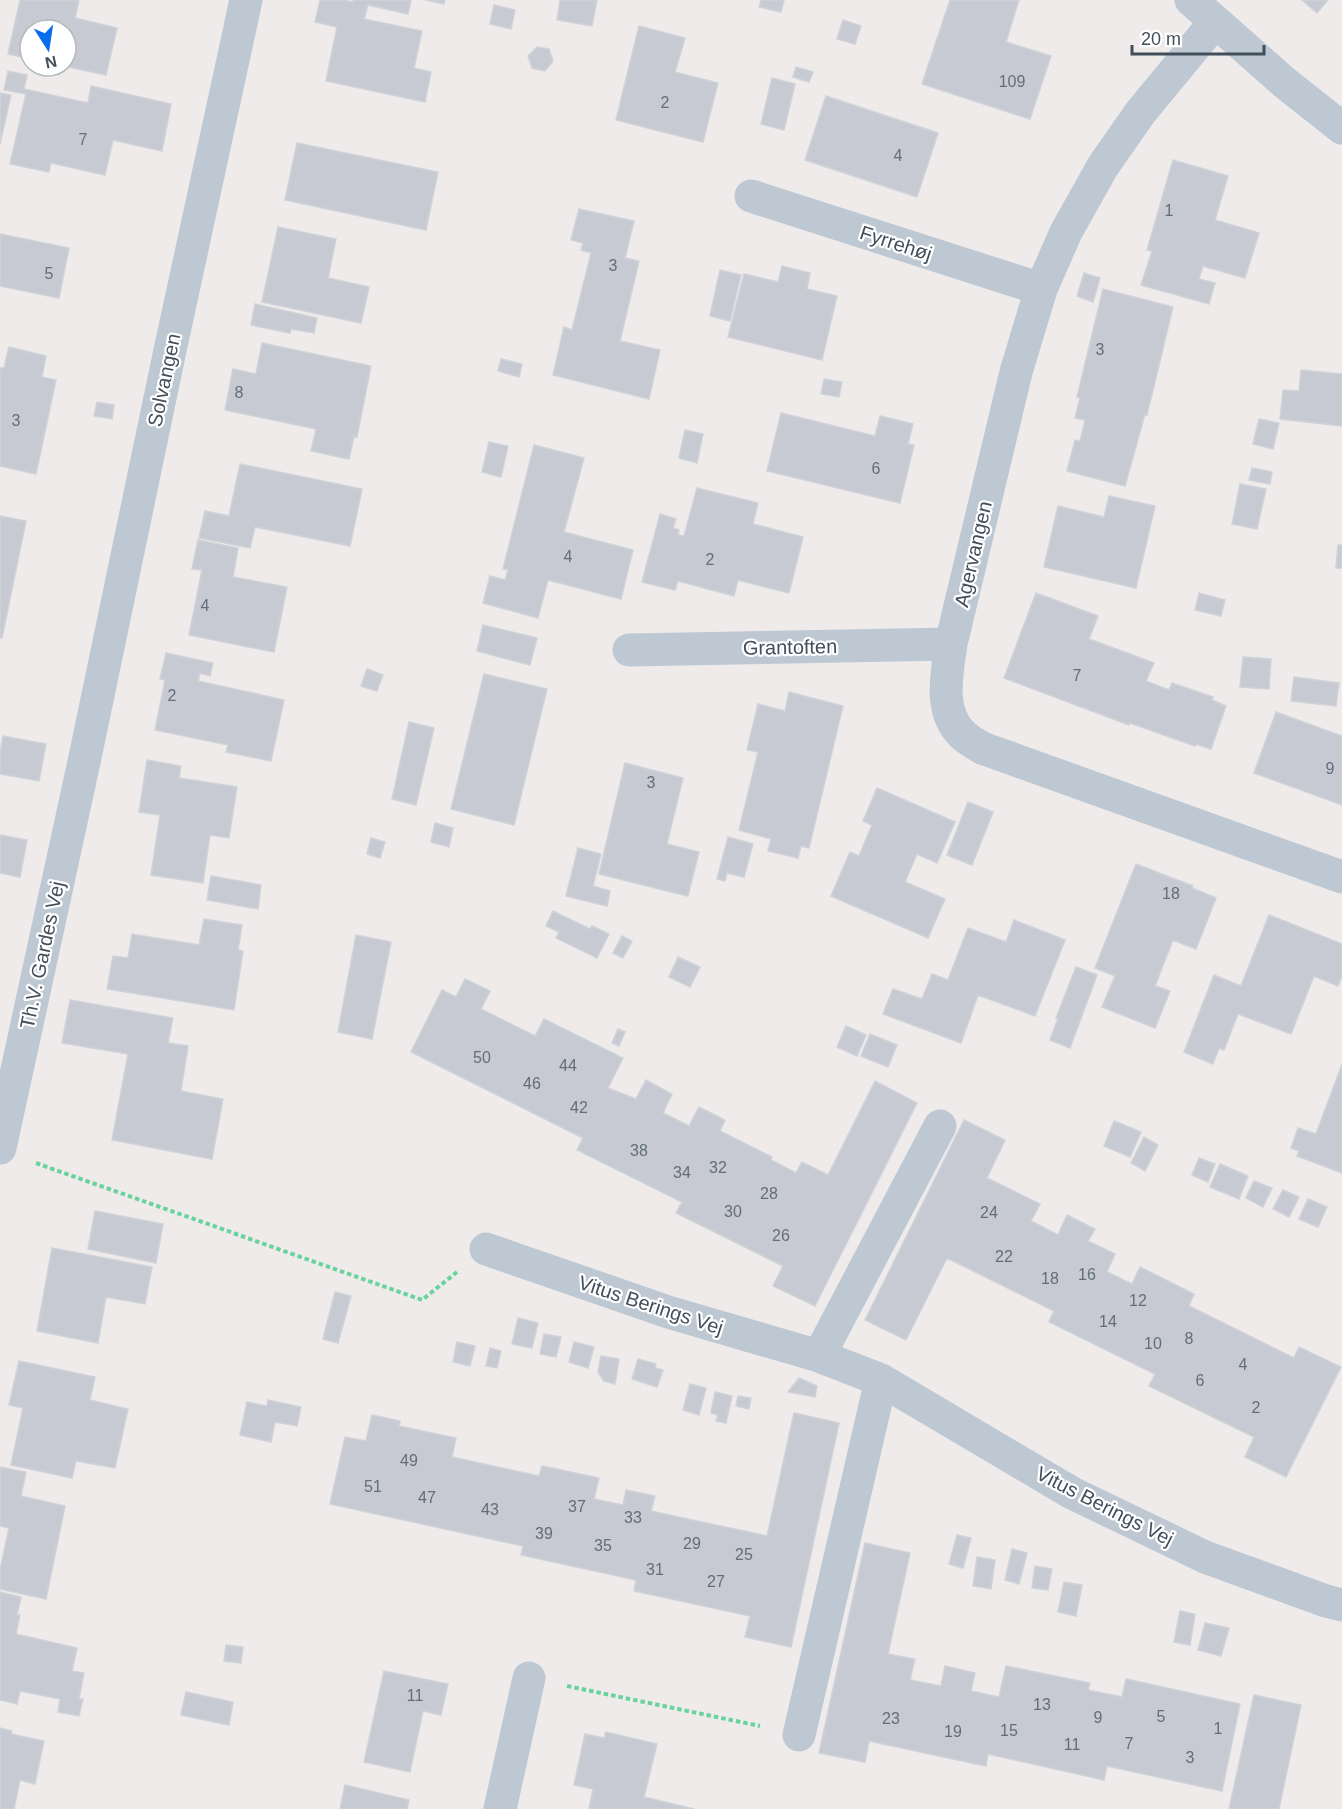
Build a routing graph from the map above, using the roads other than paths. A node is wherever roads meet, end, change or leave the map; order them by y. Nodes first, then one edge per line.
1 (246, 0) edge
2 (1191, 0) edge
3 (1215, 22) junction
4 (1342, 128) edge
5 (751, 196) dead end
6 (1041, 289) junction
7 (951, 644) junction
8 (629, 650) dead end
9 (84, 762) joint
10 (1342, 877) edge
11 (2, 1126) edge
12 (940, 1126) dead end
13 (486, 1249) road end
14 (819, 1356) junction
15 (881, 1380) junction
16 (1342, 1605) edge
17 (528, 1678) road end
18 (799, 1734) road end
19 (500, 1809) edge

1 - 9 street, Solvangen
2 - 3 street
3 - 4 street
3 - 6 street, Agervangen
5 - 6 street, Fyrrehøj
6 - 7 street, Agervangen
7 - 8 street, Grantoften
7 - 10 street, Agervangen
9 - 11 street, Th.V. Gardes Vej
12 - 14 street
13 - 14 street, Vitus Berings Vej
14 - 15 street, Vitus Berings Vej
15 - 16 street, Vitus Berings Vej
15 - 18 street
17 - 19 street

